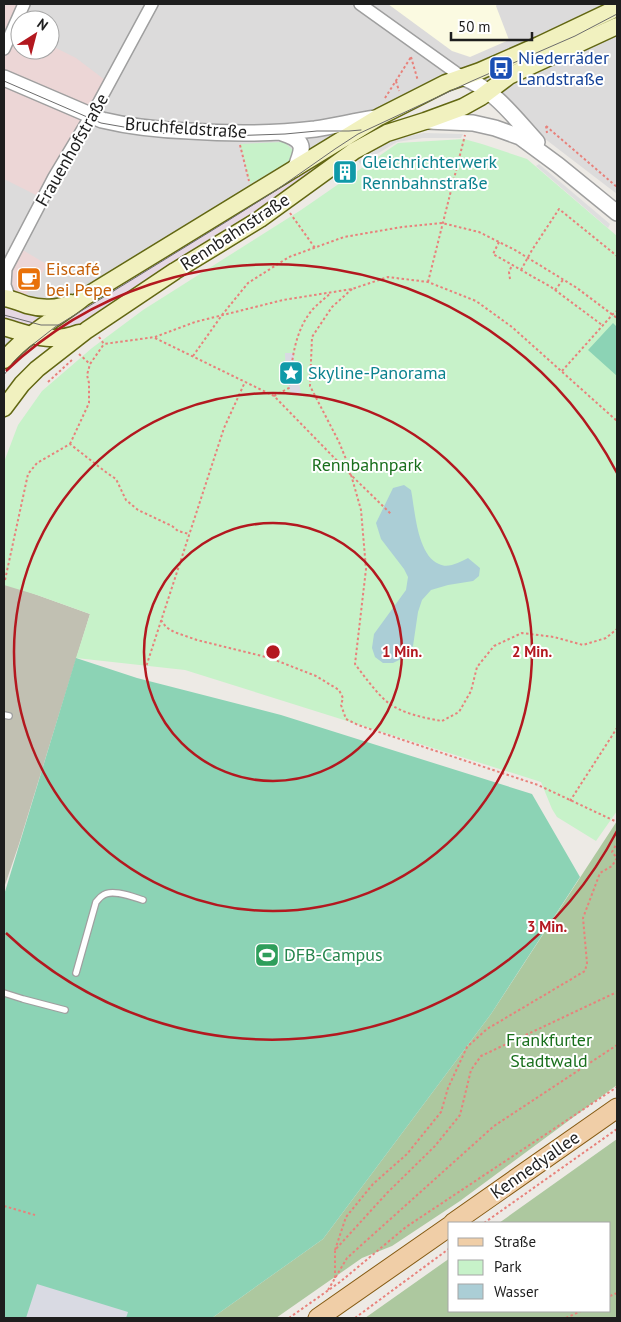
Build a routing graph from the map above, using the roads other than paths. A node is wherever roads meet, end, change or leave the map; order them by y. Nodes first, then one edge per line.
1 (24, 4) edge
2 (152, 4) edge
3 (363, 5) edge
4 (617, 8) edge
5 (617, 26) edge
6 (4, 49) edge
7 (462, 77) junction
8 (4, 78) edge
9 (485, 94) junction
10 (380, 111) junction
11 (91, 116) junction
12 (425, 122) junction
13 (317, 128) junction
14 (278, 132) junction
15 (355, 132) junction
16 (387, 133) junction
17 (520, 137) junction
18 (549, 161) junction
19 (295, 168) junction
20 (617, 213) edge
21 (7, 298) edge
22 (83, 298) junction
23 (29, 305) junction
24 (4, 326) edge
25 (50, 331) junction
26 (31, 335) junction
27 (94, 336) junction
28 (4, 360) edge
29 (40, 366) junction
30 (4, 408) edge
31 (144, 900) dead end
32 (76, 973) dead end
33 (4, 993) edge
34 (65, 1010) dead end
35 (617, 1108) edge
36 (454, 1222) edge
37 (448, 1227) edge
38 (356, 1292) junction
39 (318, 1318) edge
40 (330, 1318) edge

1 - 6 street
2 - 11 street, Frauenhofstraße
3 - 7 street
4 - 7 main road, Rennbahnstraße
5 - 9 main road, Rennbahnstraße
7 - 9 street
7 - 10 main road, Rennbahnstraße
8 - 11 street, Bruchfeldstraße
9 - 12 main road, Rennbahnstraße
9 - 17 street
9 - 18 street
10 - 13 street, Bruchfeldstraße
10 - 15 main road, Rennbahnstraße
11 - 14 street, Bruchfeldstraße
11 - 21 street, Frauenhofstraße
12 - 16 main road, Rennbahnstraße
12 - 17 street
13 - 14 street, Bruchfeldstraße
13 - 15 street, Bruchfeldstraße
14 - 19 street
15 - 16 street, Bruchfeldstraße
15 - 19 main road, Rennbahnstraße
16 - 27 main road, Rennbahnstraße
17 - 18 street
18 - 20 street
19 - 22 main road, Rennbahnstraße
21 - 23 main road
22 - 23 main road
22 - 25 main road, Rennbahnstraße
23 - 25 main road
24 - 26 main road
25 - 26 main road, Rennbahnstraße
25 - 27 main road
25 - 29 main road
26 - 28 main road, Rennbahnstraße
27 - 29 main road, Rennbahnstraße
29 - 30 main road, Rennbahnstraße
31 - 32 lane
33 - 34 lane
35 - 36 main road, Kennedyallee
37 - 38 main road
38 - 39 main road
38 - 40 main road

